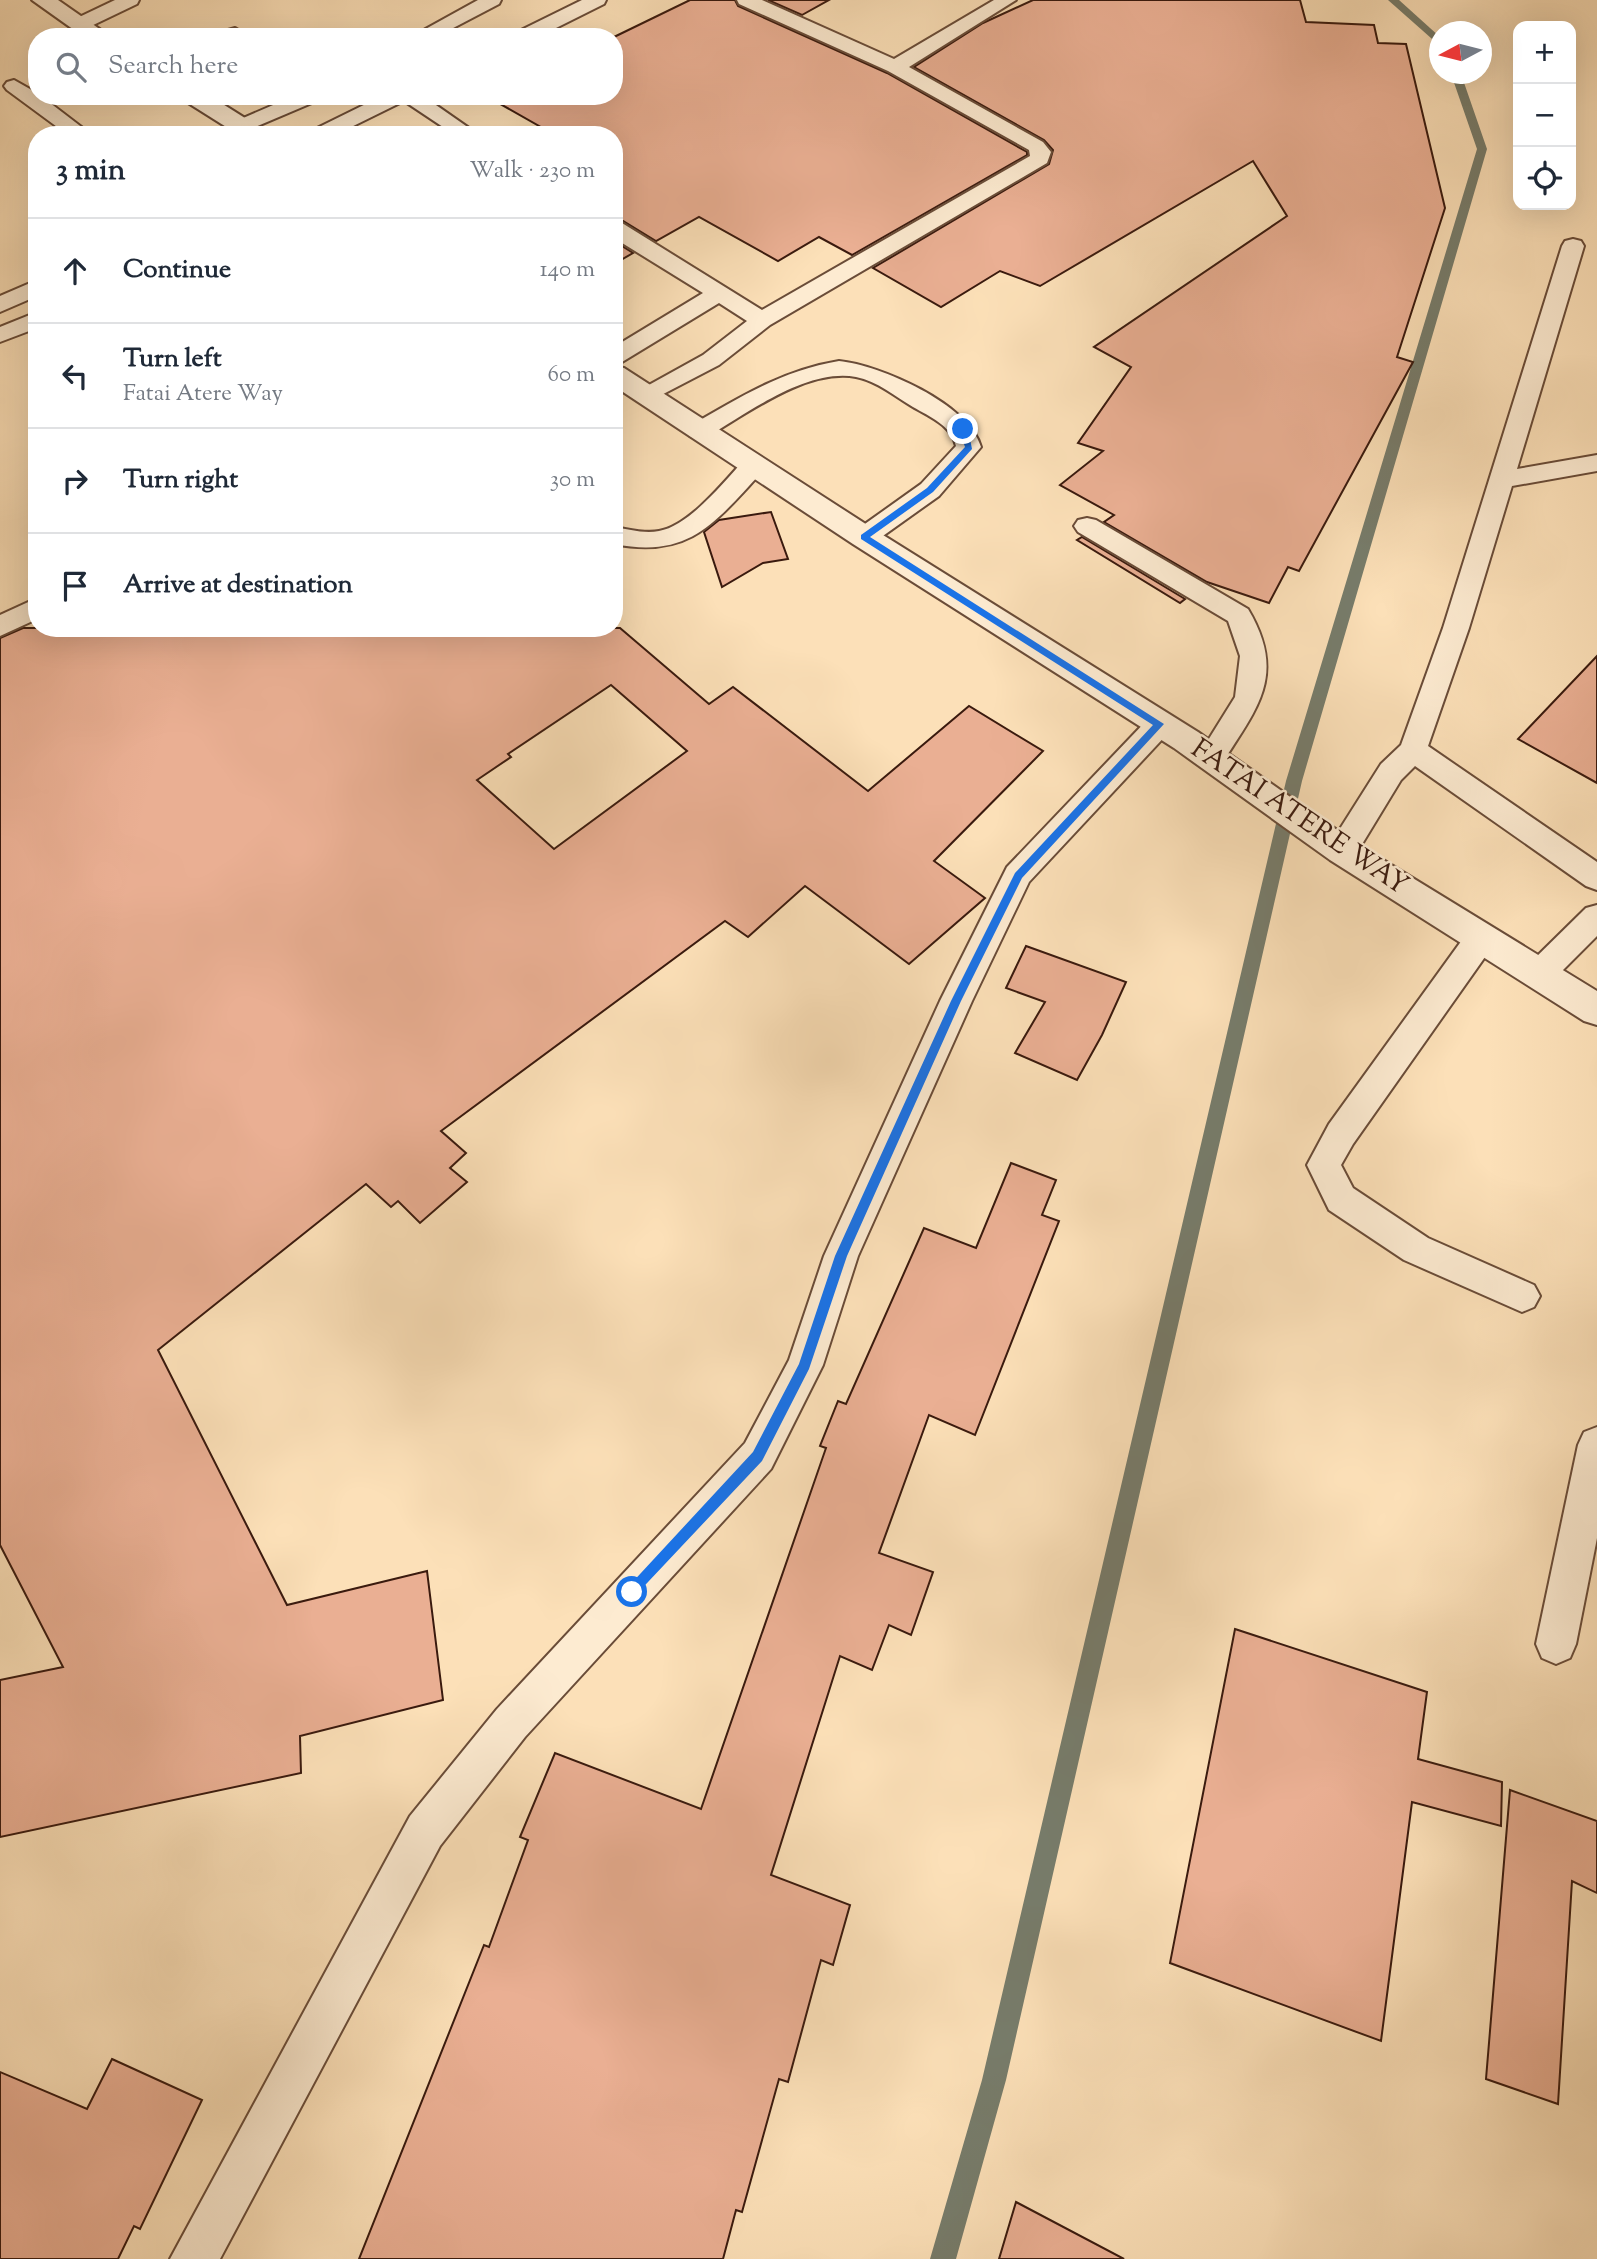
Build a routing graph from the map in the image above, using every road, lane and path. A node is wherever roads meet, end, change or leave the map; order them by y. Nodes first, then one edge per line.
1 (43, 0) edge
2 (130, 0) edge
3 (492, 0) edge
4 (597, 0) edge
5 (746, 0) edge
6 (1007, 0) edge
7 (80, 24) junction
8 (86, 28) edge
9 (438, 28) edge
10 (540, 28) edge
11 (895, 67) junction
12 (28, 80) edge
13 (7, 89) edge
14 (28, 102) edge
15 (33, 105) edge
16 (207, 105) edge
17 (295, 105) edge
18 (380, 105) edge
19 (423, 105) edge
20 (67, 126) edge
21 (241, 126) edge
22 (256, 126) edge
23 (337, 126) edge
24 (455, 126) edge
25 (623, 234) edge
26 (1573, 246) dead end
27 (28, 292) edge
28 (718, 294) junction
29 (0, 305) edge
30 (762, 320) junction
31 (28, 323) edge
32 (0, 335) edge
33 (623, 352) edge
34 (623, 380) edge
35 (646, 396) junction
36 (699, 431) junction
37 (1597, 463) edge
38 (753, 466) junction
39 (1502, 480) junction
40 (1087, 526) dead end
41 (623, 537) edge
42 (864, 537) junction
43 (28, 612) edge
44 (0, 627) edge
45 (1160, 724) junction
46 (1413, 750) junction
47 (1211, 758) junction
48 (1342, 851) junction
49 (1597, 878) edge
50 (1597, 917) edge
51 (1481, 938) junction
52 (1539, 974) junction
53 (1597, 1010) edge
54 (1522, 1296) dead end
55 (1597, 1445) edge
56 (1556, 1644) dead end
57 (194, 2259) edge

1 - 7 street
2 - 7 lane
3 - 9 lane
4 - 10 lane
5 - 11 lane
6 - 11 lane
7 - 8 street
11 - 30 lane
12 - 13 lane
13 - 14 lane
15 - 20 lane
16 - 21 street
17 - 22 lane
18 - 23 lane
19 - 24 lane
25 - 28 lane
26 - 39 lane
27 - 29 lane
28 - 30 lane
28 - 33 lane
30 - 35 lane
31 - 32 lane
34 - 35 street, FATAI ATERE WAY
35 - 36 street, FATAI ATERE WAY
36 - 38 street, FATAI ATERE WAY
36 - 42 lane
37 - 39 lane
38 - 41 lane
38 - 42 street, FATAI ATERE WAY
39 - 46 lane
40 - 47 lane
42 - 45 street, FATAI ATERE WAY
43 - 44 lane
45 - 47 street, FATAI ATERE WAY
45 - 57 lane
46 - 48 lane
46 - 49 lane
47 - 48 street, FATAI ATERE WAY
48 - 51 street, FATAI ATERE WAY
50 - 52 lane
51 - 52 street, FATAI ATERE WAY
51 - 54 lane
52 - 53 street, FATAI ATERE WAY
55 - 56 lane

